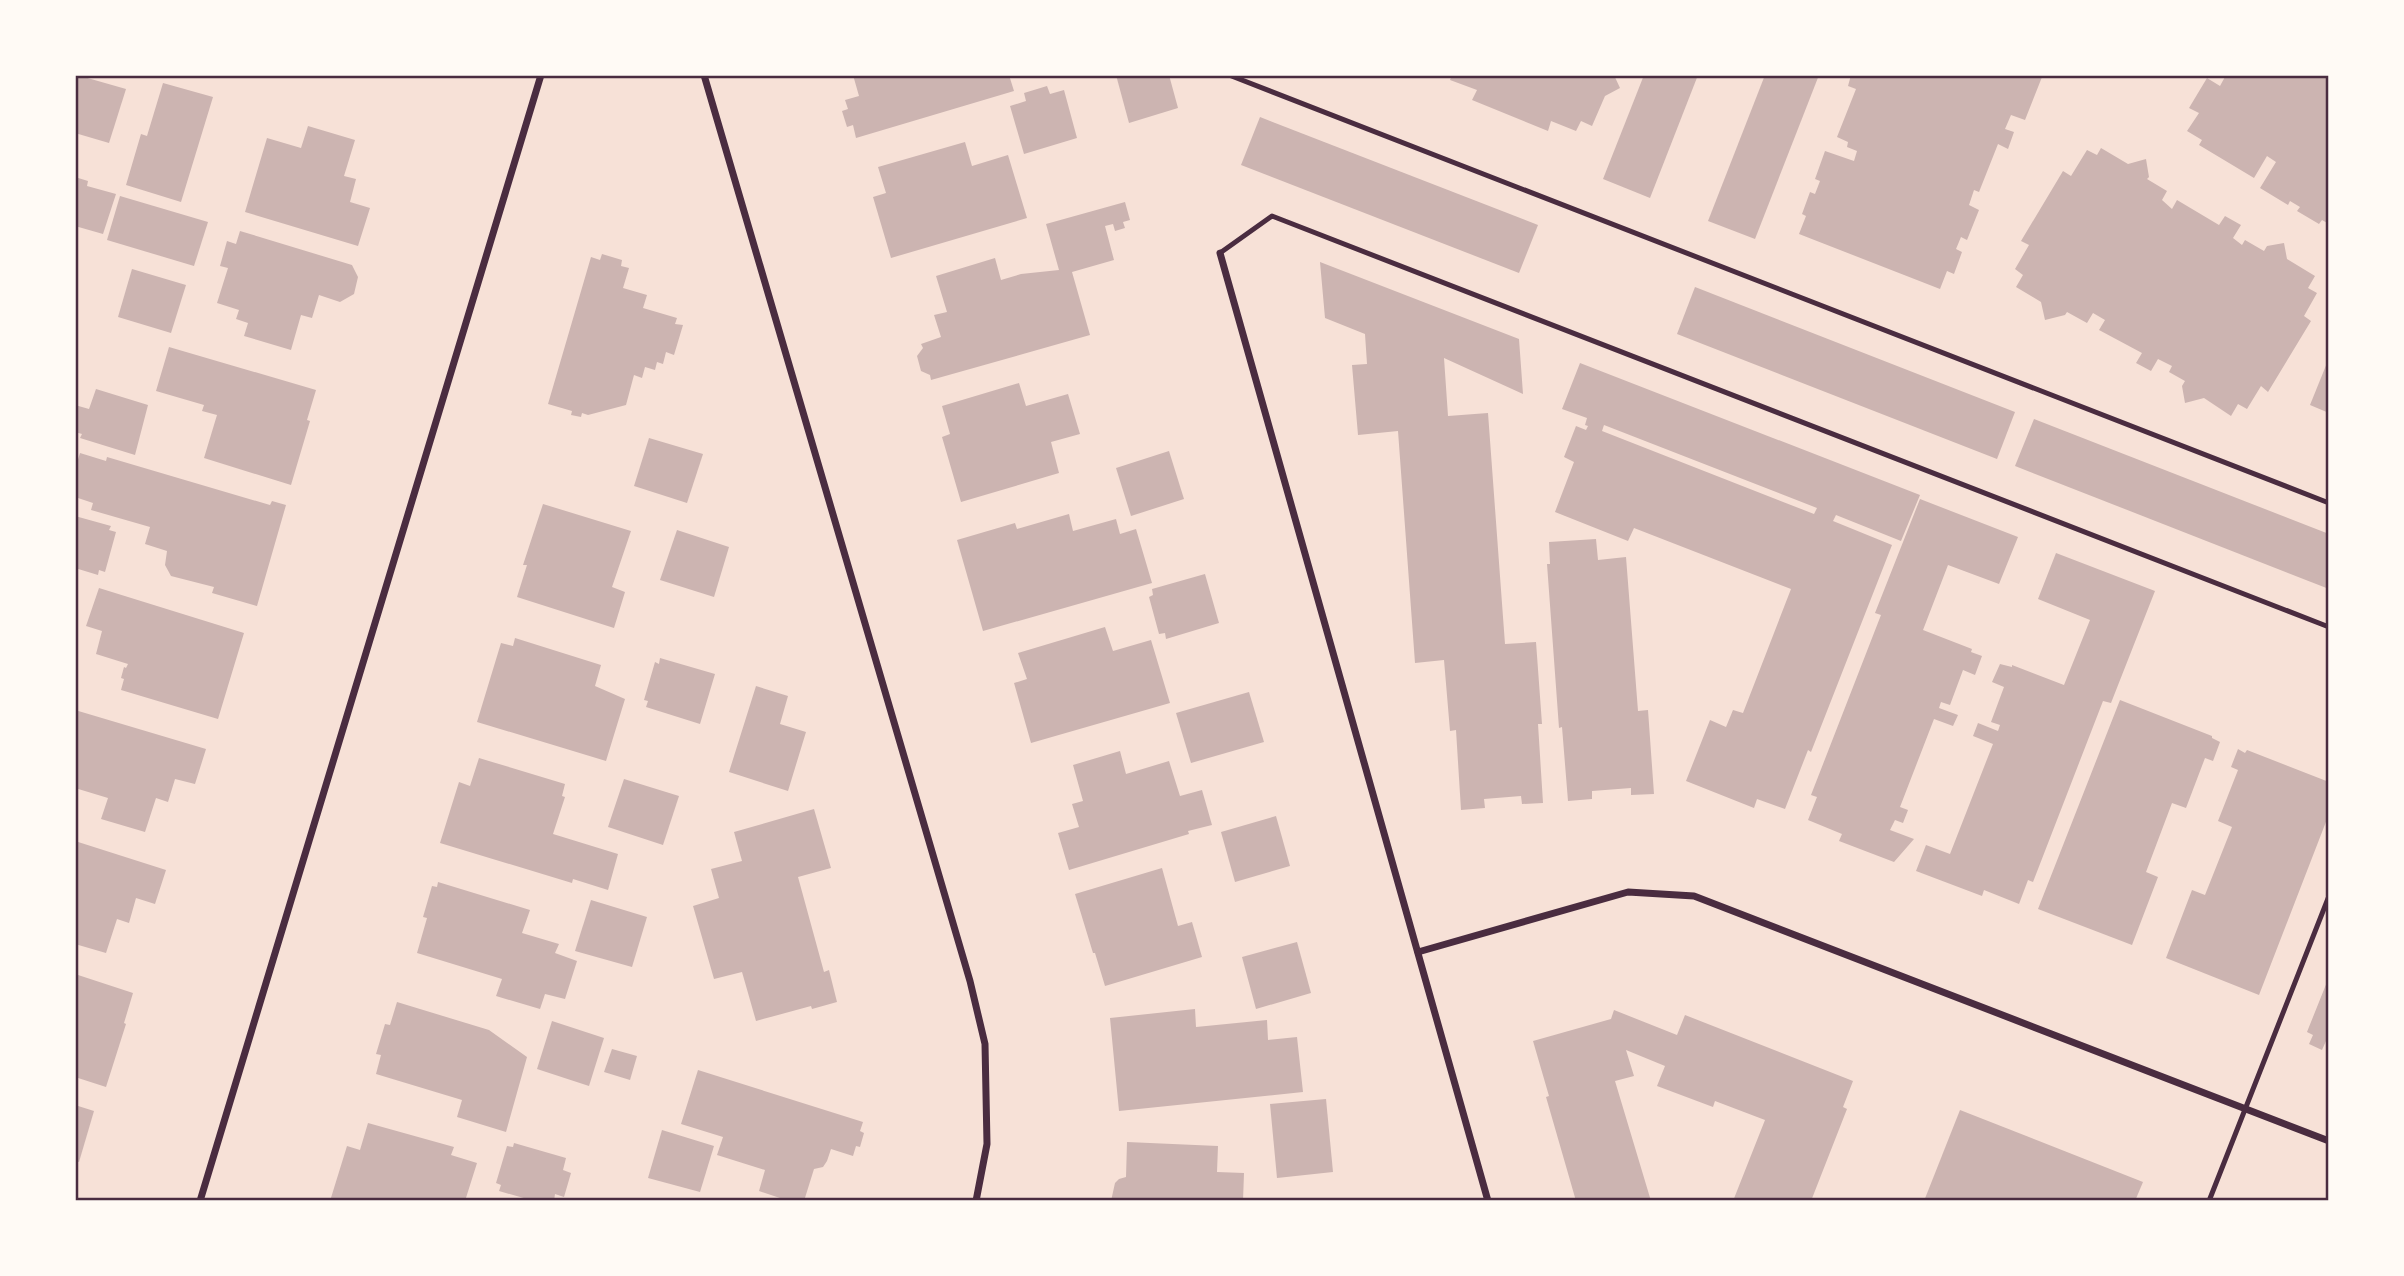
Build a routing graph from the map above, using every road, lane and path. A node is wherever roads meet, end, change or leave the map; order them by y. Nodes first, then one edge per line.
1 (541, 75) edge
2 (704, 75) edge
3 (1229, 75) edge
4 (1220, 253) joint
5 (2329, 503) edge
6 (2329, 627) edge
7 (2329, 896) edge
8 (1418, 952) junction
9 (2245, 1108) junction
10 (2329, 1142) edge
11 (200, 1201) edge
12 (976, 1201) edge
13 (1488, 1201) edge
14 (2209, 1201) edge

1 - 11 street
2 - 12 street
3 - 5 lane
4 - 6 lane
4 - 8 street
7 - 9 lane
8 - 9 street
8 - 13 street
9 - 10 street
9 - 14 lane

